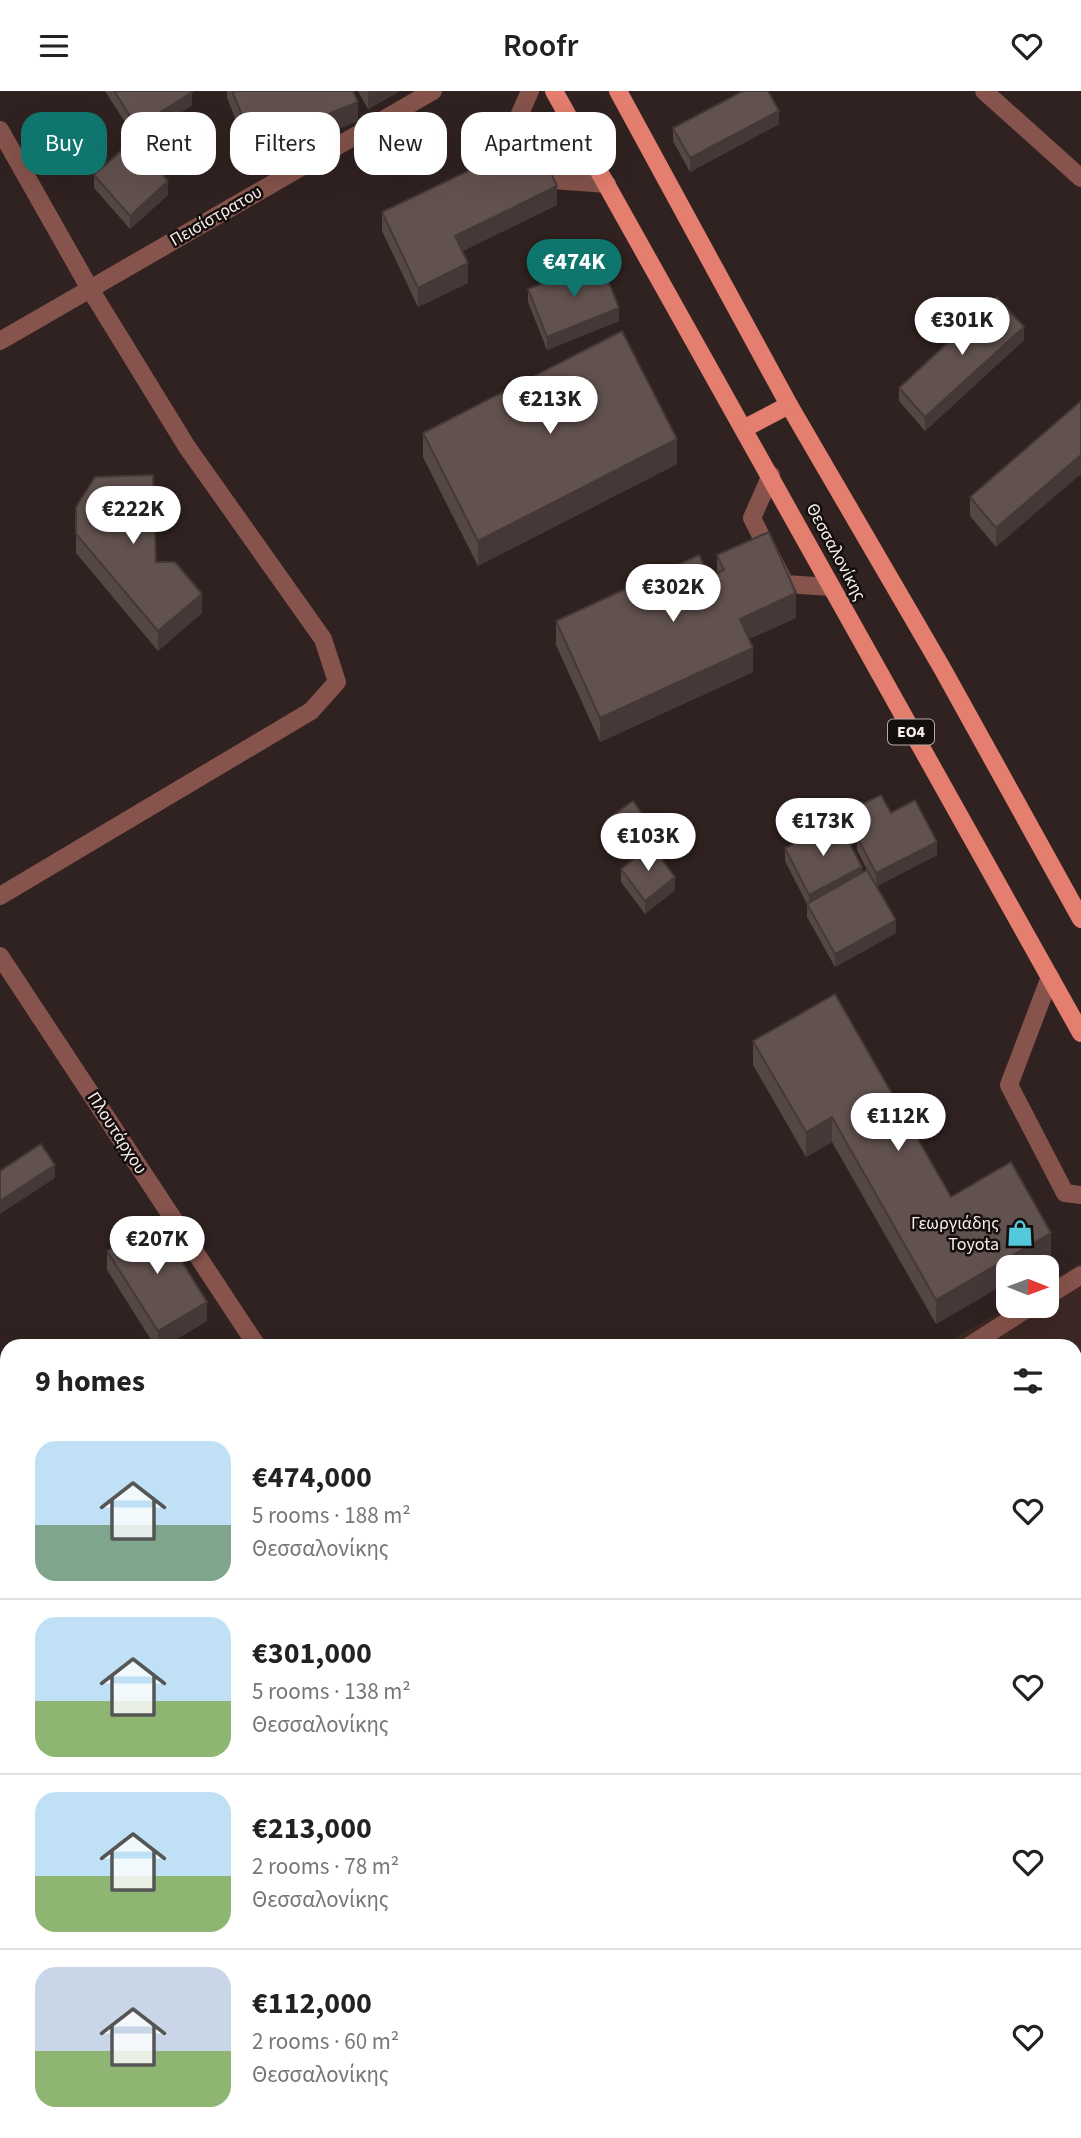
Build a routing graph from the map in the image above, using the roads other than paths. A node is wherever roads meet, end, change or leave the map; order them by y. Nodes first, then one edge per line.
1 (433, 91) edge
2 (530, 91) edge
3 (554, 91) edge
4 (618, 91) edge
5 (984, 91) edge
6 (0, 131) edge
7 (1081, 179) edge
8 (607, 184) junction
9 (90, 289) junction
10 (0, 341) edge
11 (789, 405) junction
12 (745, 428) junction
13 (771, 475) junction
14 (831, 587) junction
15 (0, 897) edge
16 (1081, 919) edge
17 (0, 956) edge
18 (1050, 978) junction
19 (1081, 1033) edge
20 (1081, 1195) edge
21 (1081, 1275) edge
22 (1059, 1289) edge
23 (1013, 1318) edge
24 (252, 1339) edge
25 (980, 1339) edge

1 - 9 street, Πεισίστρατου
2 - 8 street
3 - 8 main road, Θεσσαλονίκης / ΕΟ4
4 - 11 main road, Θεσσαλονίκης
5 - 7 street
6 - 9 street
8 - 12 main road, Θεσσαλονίκης / ΕΟ4
9 - 10 street, Πεισίστρατου
9 - 15 street
11 - 12 main road
11 - 16 main road, Θεσσαλονίκης
12 - 13 main road, Θεσσαλονίκης / ΕΟ4
13 - 14 main road, Θεσσαλονίκης / ΕΟ4
13 - 14 street
14 - 18 main road, Θεσσαλονίκης / ΕΟ4
17 - 24 street, Πλουτάρχου
18 - 19 main road, Θεσσαλονίκης / ΕΟ4
18 - 20 street
21 - 22 street
23 - 25 street

